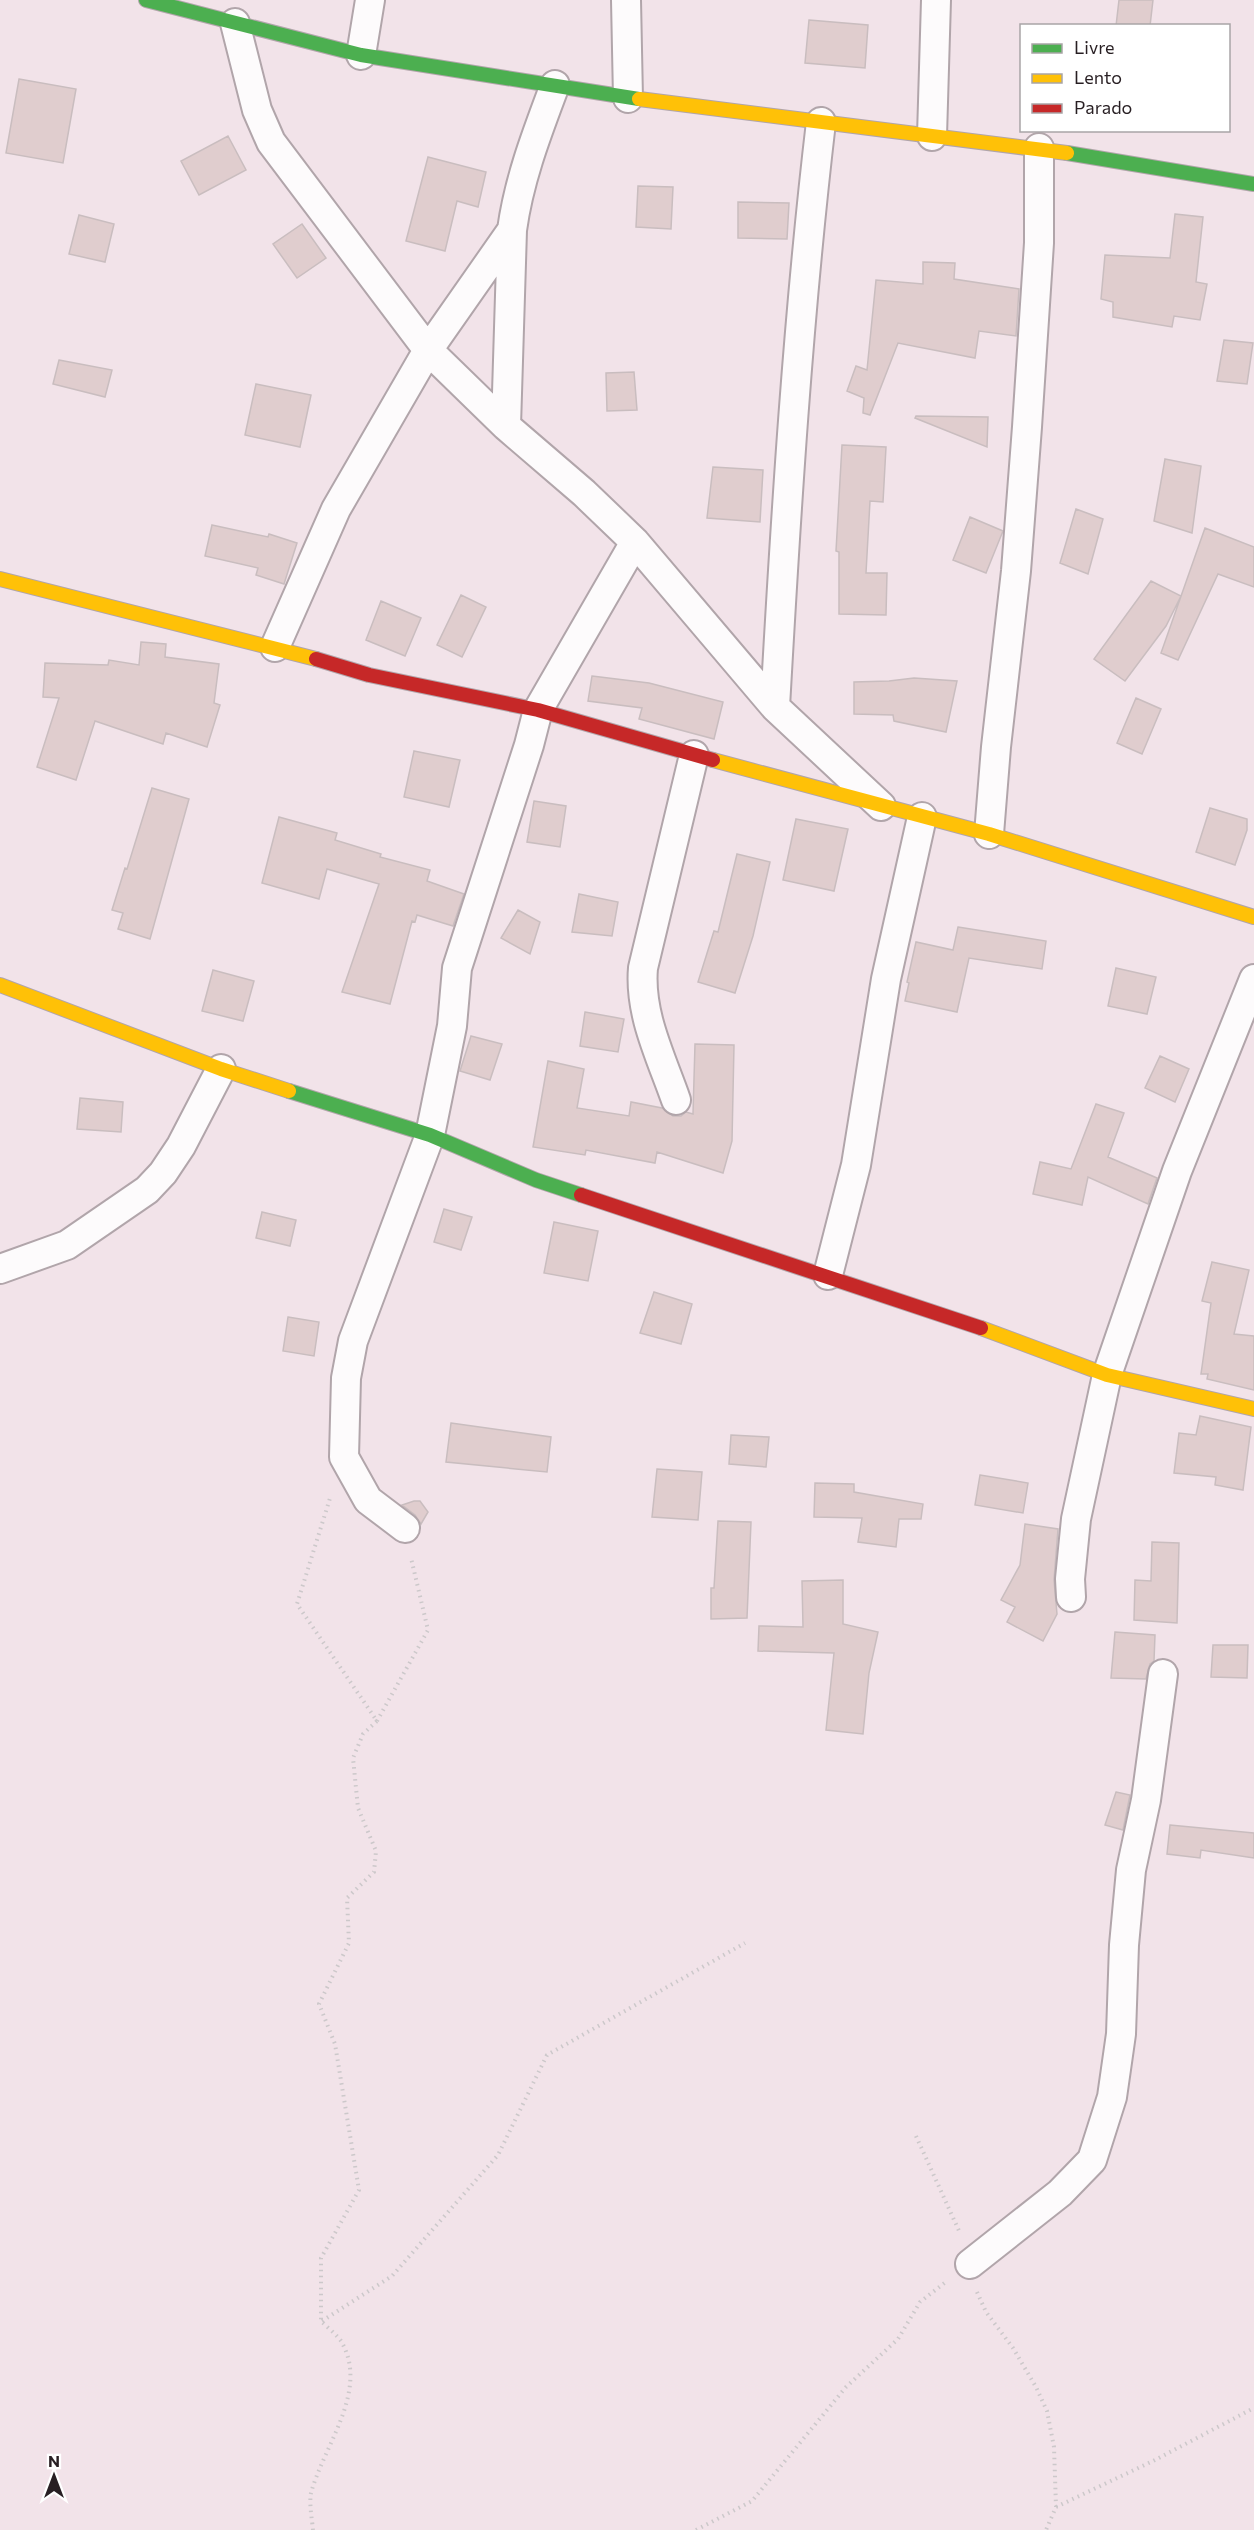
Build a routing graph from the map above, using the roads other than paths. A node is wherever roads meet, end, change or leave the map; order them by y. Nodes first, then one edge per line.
1 (146, 0) edge
2 (370, 0) edge
3 (626, 0) edge
4 (936, 0) edge
5 (235, 23) junction
6 (361, 55) junction
7 (555, 85) junction
8 (628, 98) junction
9 (821, 122) junction
10 (932, 136) junction
11 (1039, 148) junction
12 (1254, 184) edge
13 (512, 230) junction
14 (428, 350) junction
15 (506, 426) junction
16 (634, 542) junction
17 (0, 579) edge
18 (275, 647) junction
19 (775, 707) junction
20 (538, 710) junction
21 (694, 755) junction
22 (881, 806) junction
23 (922, 817) junction
24 (989, 834) junction
25 (1254, 917) edge
26 (1254, 980) edge
27 (0, 985) edge
28 (221, 1069) junction
29 (676, 1100) dead end
30 (430, 1135) junction
31 (0, 1269) edge
32 (828, 1275) junction
33 (1107, 1375) junction
34 (1254, 1409) edge
35 (405, 1528) road end
36 (1071, 1597) dead end
37 (1163, 1674) dead end
38 (970, 2264) road end

1 - 5 street
2 - 6 street
3 - 8 street
4 - 10 street
5 - 6 street
5 - 14 street
6 - 7 street
7 - 8 street
7 - 13 street
8 - 9 street
9 - 10 street
9 - 19 street
10 - 11 street
11 - 12 street
11 - 24 street
13 - 14 street
13 - 15 street
14 - 15 street
14 - 18 street
15 - 16 street
16 - 19 street
16 - 20 street
17 - 18 street
18 - 20 street
19 - 22 street
20 - 21 street
20 - 30 street
21 - 22 street
21 - 29 street
22 - 23 street
23 - 24 street
23 - 32 street
24 - 25 street
26 - 33 street
27 - 28 street
28 - 30 street
28 - 31 street
30 - 32 street
30 - 35 street
32 - 33 street
33 - 34 street
33 - 36 street
37 - 38 street

